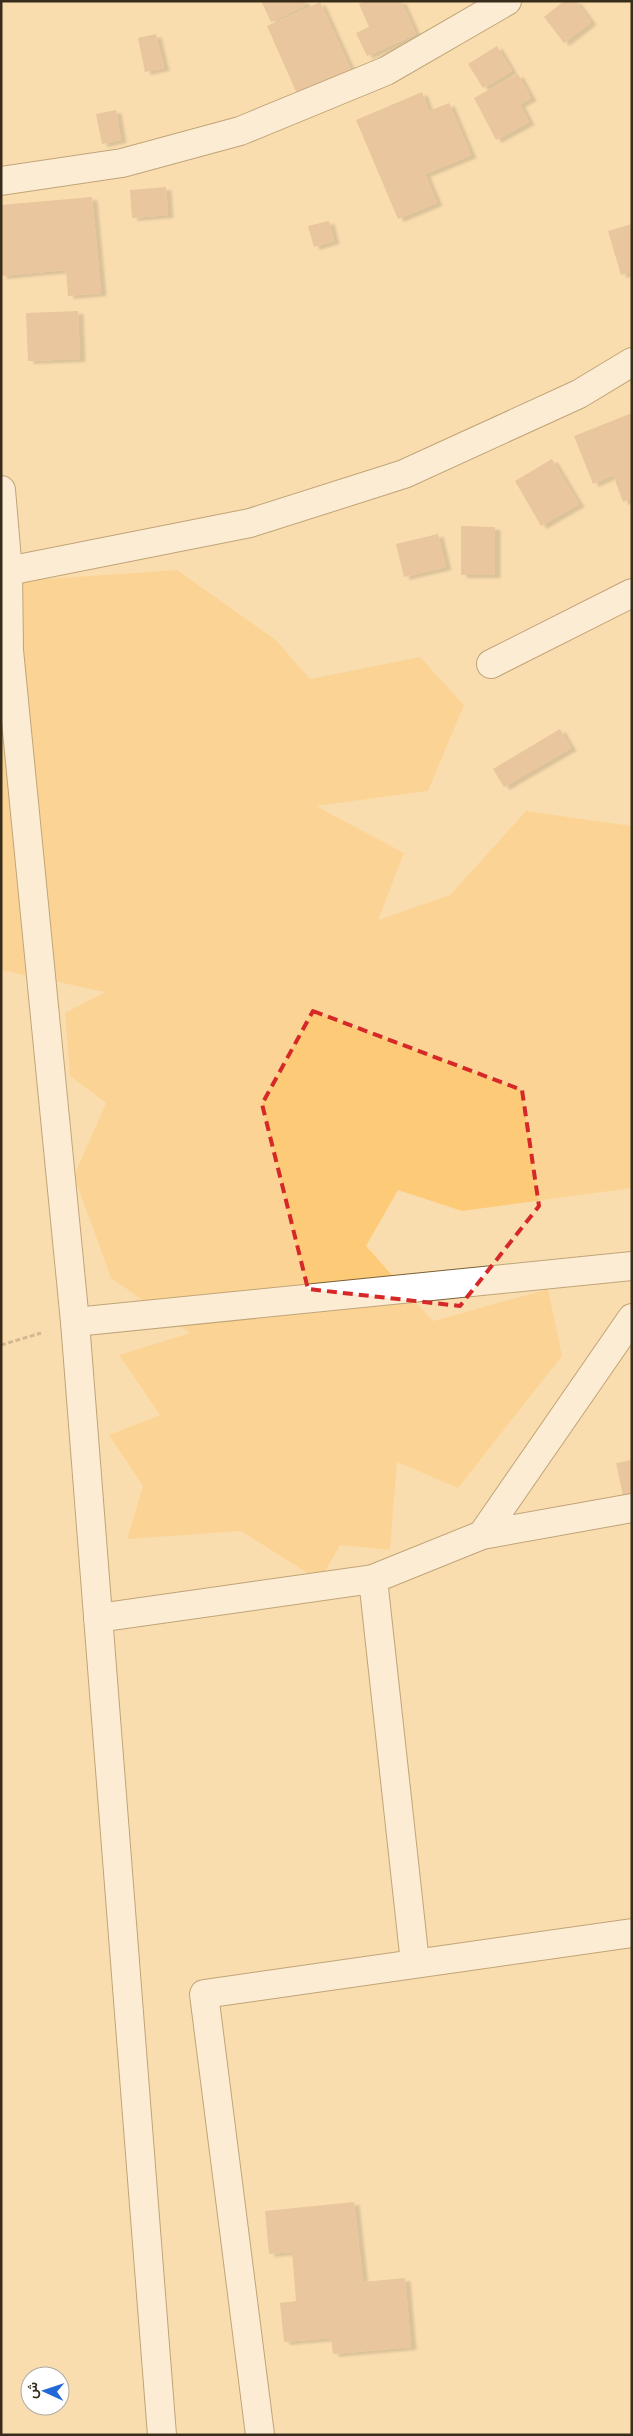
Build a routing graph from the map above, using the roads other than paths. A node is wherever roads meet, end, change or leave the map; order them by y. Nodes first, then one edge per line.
1 (507, 1) edge
2 (1, 181) edge
3 (632, 362) edge
4 (1, 490) edge
5 (8, 571) junction
6 (632, 594) edge
7 (5, 649) edge
8 (491, 664) dead end
9 (632, 1266) edge
10 (632, 1318) edge
11 (74, 1322) junction
12 (632, 1508) edge
13 (482, 1535) junction
14 (373, 1579) junction
15 (98, 1618) junction
16 (632, 1933) edge
17 (415, 1962) junction
18 (162, 2435) edge
19 (260, 2435) edge

1 - 2 street
3 - 5 street
4 - 5 street
5 - 7 street
6 - 8 street
7 - 11 street
9 - 11 street
10 - 13 street
11 - 15 street
12 - 13 street
13 - 14 street
14 - 15 street
14 - 17 street
15 - 18 street
16 - 17 street
17 - 19 street

